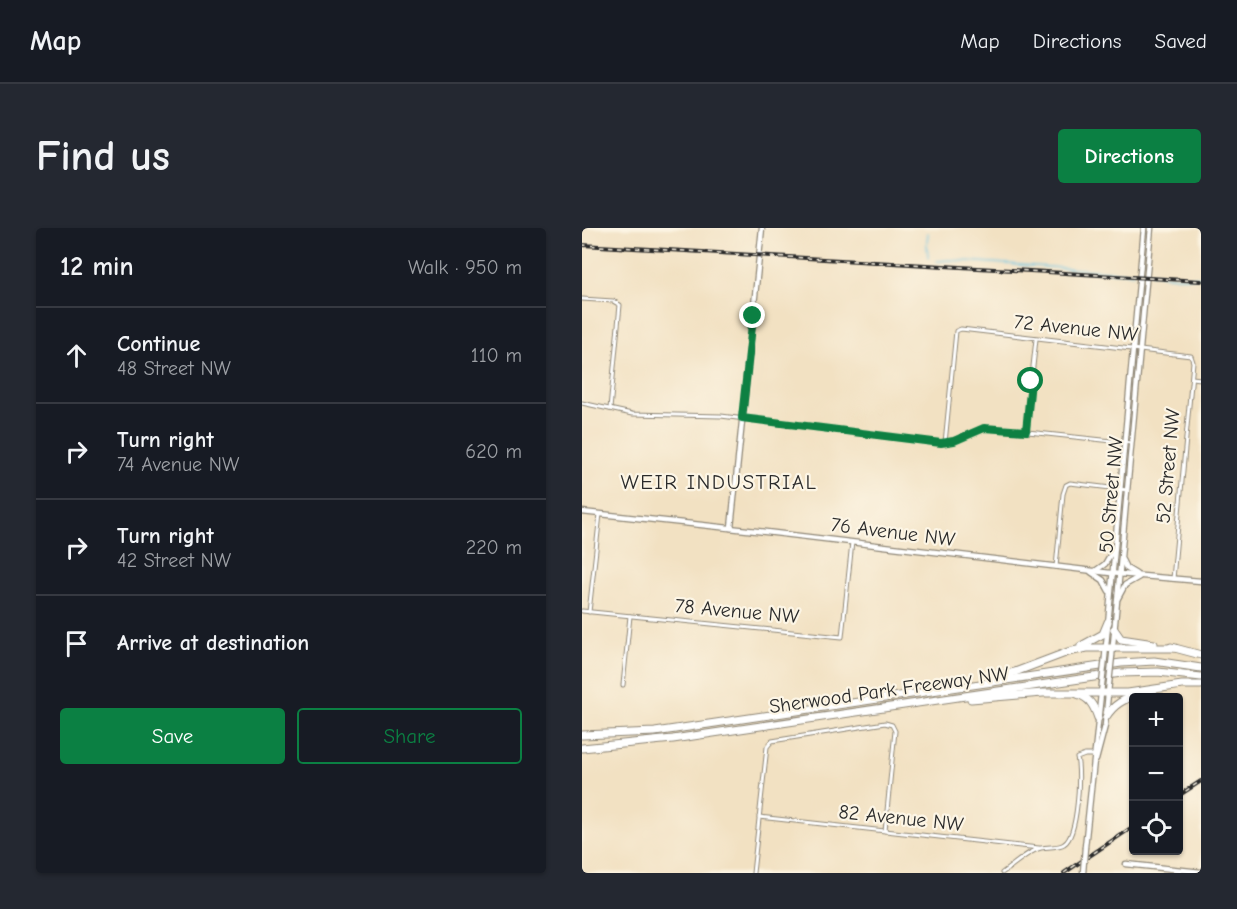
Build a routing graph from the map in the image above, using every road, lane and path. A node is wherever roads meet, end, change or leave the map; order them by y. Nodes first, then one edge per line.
1 (762, 228) edge
2 (1144, 228) edge
3 (1151, 228) edge
4 (582, 299) edge
5 (1036, 339) junction
6 (1132, 350) junction
7 (1140, 350) junction
8 (1192, 357) joint
9 (1192, 378) junction
10 (1201, 379) edge
11 (582, 403) edge
12 (610, 409) junction
13 (742, 418) junction
14 (1026, 431) junction
15 (945, 443) junction
16 (1124, 443) junction
17 (1131, 443) junction
18 (1120, 489) junction
19 (1127, 490) junction
20 (582, 512) edge
21 (600, 514) junction
22 (731, 528) junction
23 (852, 542) junction
24 (1115, 545) junction
25 (1121, 557) junction
26 (1056, 567) junction
27 (1091, 571) junction
28 (1112, 573) junction
29 (1119, 574) junction
30 (1140, 576) junction
31 (1173, 579) junction
32 (1201, 581) edge
33 (1110, 596) junction
34 (1117, 601) junction
35 (582, 611) edge
36 (590, 612) junction
37 (630, 616) junction
38 (1108, 622) junction
39 (1114, 629) junction
40 (1175, 648) junction
41 (1110, 650) junction
42 (1068, 652) junction
43 (1201, 655) edge
44 (1201, 668) edge
45 (1201, 677) edge
46 (623, 685) dead end
47 (1201, 685) edge
48 (968, 686) junction
49 (1150, 690) junction
50 (1072, 693) junction
51 (1105, 693) junction
52 (940, 699) junction
53 (1102, 718) junction
54 (582, 735) edge
55 (582, 748) edge
56 (1097, 755) junction
57 (759, 817) junction
58 (885, 831) junction
59 (1039, 848) junction
60 (1126, 864) dead end
61 (1201, 872) edge
62 (753, 873) edge
63 (1002, 873) edge
64 (1083, 873) edge

1 - 13 main road
2 - 6 main road, 50 Street NW
3 - 7 main road, 50 Street NW
4 - 12 street
5 - 6 street, 72 Avenue NW
5 - 14 street
5 - 15 street, 72 Avenue NW
6 - 7 street, 72 Avenue NW
6 - 16 main road, 50 Street NW
7 - 8 street, 72 Avenue NW
7 - 17 main road, 50 Street NW
8 - 9 street, 52 Street NW
9 - 10 street
9 - 31 street, 52 Street NW
11 - 12 street
12 - 13 street
13 - 15 street
13 - 22 main road
14 - 15 street
14 - 16 street
16 - 17 street
16 - 18 main road, 50 Street NW
17 - 19 main road, 50 Street NW
18 - 19 street
18 - 24 main road, 50 Street NW
18 - 26 street
19 - 25 main road, 50 Street NW
20 - 21 main road, 76 Avenue NW
21 - 22 main road, 76 Avenue NW
21 - 36 street
22 - 23 main road, 76 Avenue NW
23 - 26 main road, 76 Avenue NW
23 - 37 street, 78 Avenue NW
24 - 27 main road
24 - 28 main road, 50 Street NW
25 - 29 main road, 50 Street NW
25 - 30 main road
26 - 27 main road, 76 Avenue NW
27 - 28 main road, 76 Avenue NW
27 - 33 main road
28 - 29 main road, 76 Avenue NW
28 - 33 main road, 50 Street NW
29 - 30 main road, 76 Avenue NW
29 - 34 main road, 50 Street NW
30 - 31 main road, 76 Avenue NW
30 - 34 main road
31 - 32 main road, 76 Avenue NW
33 - 38 main road, 50 Street NW
34 - 39 main road, 50 Street NW
35 - 36 street, 78 Avenue NW
36 - 37 street, 78 Avenue NW
37 - 46 street
38 - 41 main road, 50 Street NW
38 - 42 highway
39 - 40 highway
39 - 41 main road, 50 Street NW
40 - 41 highway
40 - 43 highway
41 - 42 highway
41 - 51 main road, 50 Street NW, bridge
41 - 51 main road, 50 Street NW, bridge
42 - 48 highway
44 - 48 highway, Sherwood Park Freeway NW
45 - 52 highway, Sherwood Park Freeway NW
47 - 49 highway
48 - 54 highway, Sherwood Park Freeway NW
49 - 51 highway
49 - 53 highway
50 - 51 highway
50 - 52 highway
50 - 53 highway
51 - 53 main road, 50 Street NW
52 - 55 highway, Sherwood Park Freeway NW
53 - 56 main road, 50 Street NW
56 - 59 street
56 - 64 main road, 50 Street NW, bridge
57 - 58 street, 82 Avenue NW
57 - 58 street
57 - 62 street
58 - 59 street, 82 Avenue NW
59 - 63 street
60 - 61 main road

